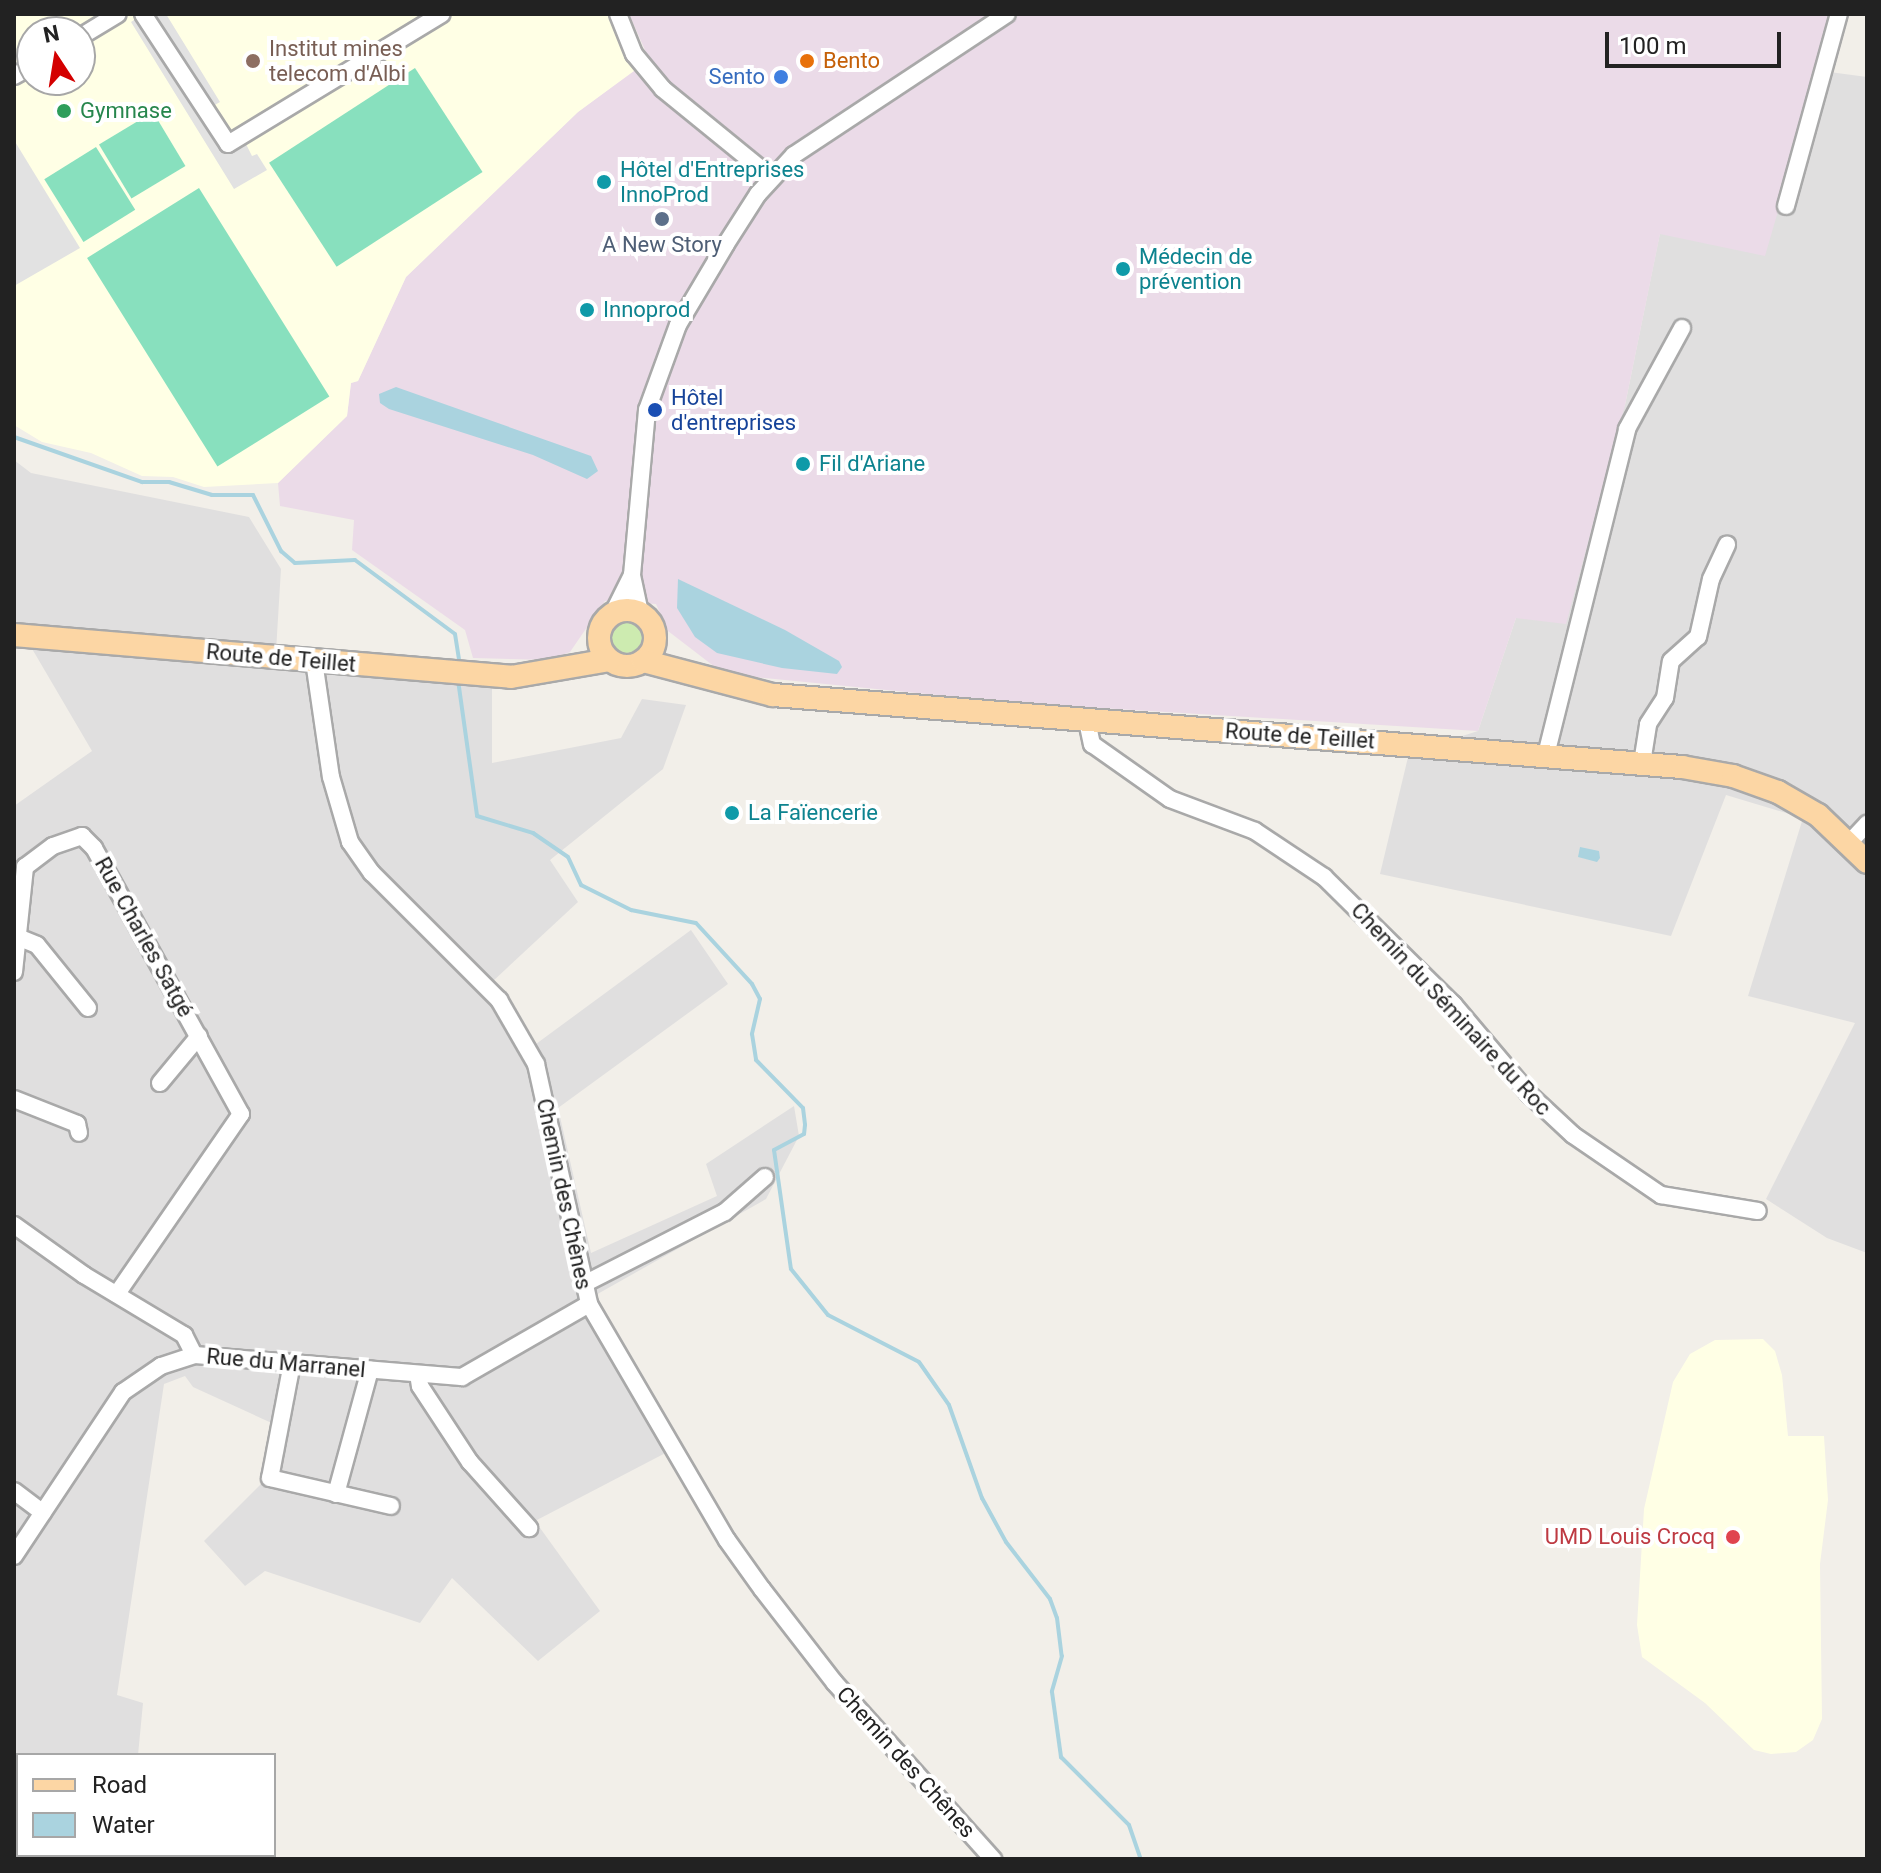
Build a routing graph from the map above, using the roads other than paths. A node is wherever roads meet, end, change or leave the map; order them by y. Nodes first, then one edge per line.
1 (118, 14) edge
2 (143, 14) edge
3 (442, 14) edge
4 (618, 14) edge
5 (1007, 14) edge
6 (1839, 14) edge
7 (96, 27) edge
8 (771, 177) junction
9 (1786, 206) dead end
10 (1682, 328) dead end
11 (1727, 544) dead end
12 (632, 575) junction
13 (613, 613) junction
14 (640, 613) junction
15 (14, 635) edge
16 (599, 635) junction
17 (655, 638) junction
18 (609, 660) junction
19 (314, 661) junction
20 (643, 661) junction
21 (549, 672) junction
22 (707, 679) junction
23 (1087, 721) junction
24 (1546, 755) junction
25 (1642, 763) junction
26 (1867, 824) edge
27 (1850, 842) junction
28 (1867, 862) edge
29 (20, 938) junction
30 (14, 972) edge
31 (88, 1008) dead end
32 (199, 1036) junction
33 (160, 1083) dead end
34 (14, 1099) edge
35 (79, 1133) dead end
36 (765, 1177) dead end
37 (1758, 1211) dead end
38 (14, 1225) edge
39 (584, 1284) junction
40 (117, 1294) junction
41 (589, 1304) junction
42 (194, 1355) junction
43 (292, 1363) junction
44 (370, 1370) junction
45 (418, 1374) junction
46 (14, 1491) edge
47 (336, 1494) junction
48 (391, 1506) dead end
49 (43, 1513) junction
50 (529, 1528) dead end
51 (14, 1556) edge
52 (993, 1859) edge

1 - 7 street
2 - 3 street
4 - 8 street
5 - 8 street
6 - 9 street
8 - 12 street
10 - 24 street
11 - 25 street
12 - 13 street
12 - 14 street
13 - 14 main road
13 - 16 main road
14 - 17 main road
15 - 19 main road, Route de Teillet
16 - 18 main road
16 - 21 main road, Route de Teillet
17 - 20 main road
17 - 22 main road, Route de Teillet
18 - 20 main road
18 - 21 main road, Route de Teillet
19 - 21 main road, Route de Teillet
19 - 39 street, Chemin des Chênes
20 - 22 main road, Route de Teillet
22 - 23 main road, Route de Teillet
23 - 24 main road, Route de Teillet
23 - 37 street, Chemin du Séminaire du Roc
24 - 25 main road, Route de Teillet
25 - 27 main road, Route de Teillet
26 - 27 street
27 - 28 main road, Route de Teillet
29 - 30 street, Rue Charles Satgé
29 - 31 street
29 - 32 street, Rue Charles Satgé
32 - 33 street, Rue Charles Satgé
32 - 40 street, Rue Charles Satgé
34 - 35 street
36 - 39 street
38 - 40 street
39 - 41 street, Chemin des Chênes
40 - 42 street
41 - 45 street, Rue du Marranel
41 - 52 street, Chemin des Chênes
42 - 43 street, Rue du Marranel
42 - 49 street, Rue du Marranel
43 - 44 street, Rue du Marranel
43 - 47 street
44 - 45 street, Rue du Marranel
44 - 47 street
45 - 50 street
46 - 49 street
47 - 48 street
49 - 51 street, Rue du Marranel

